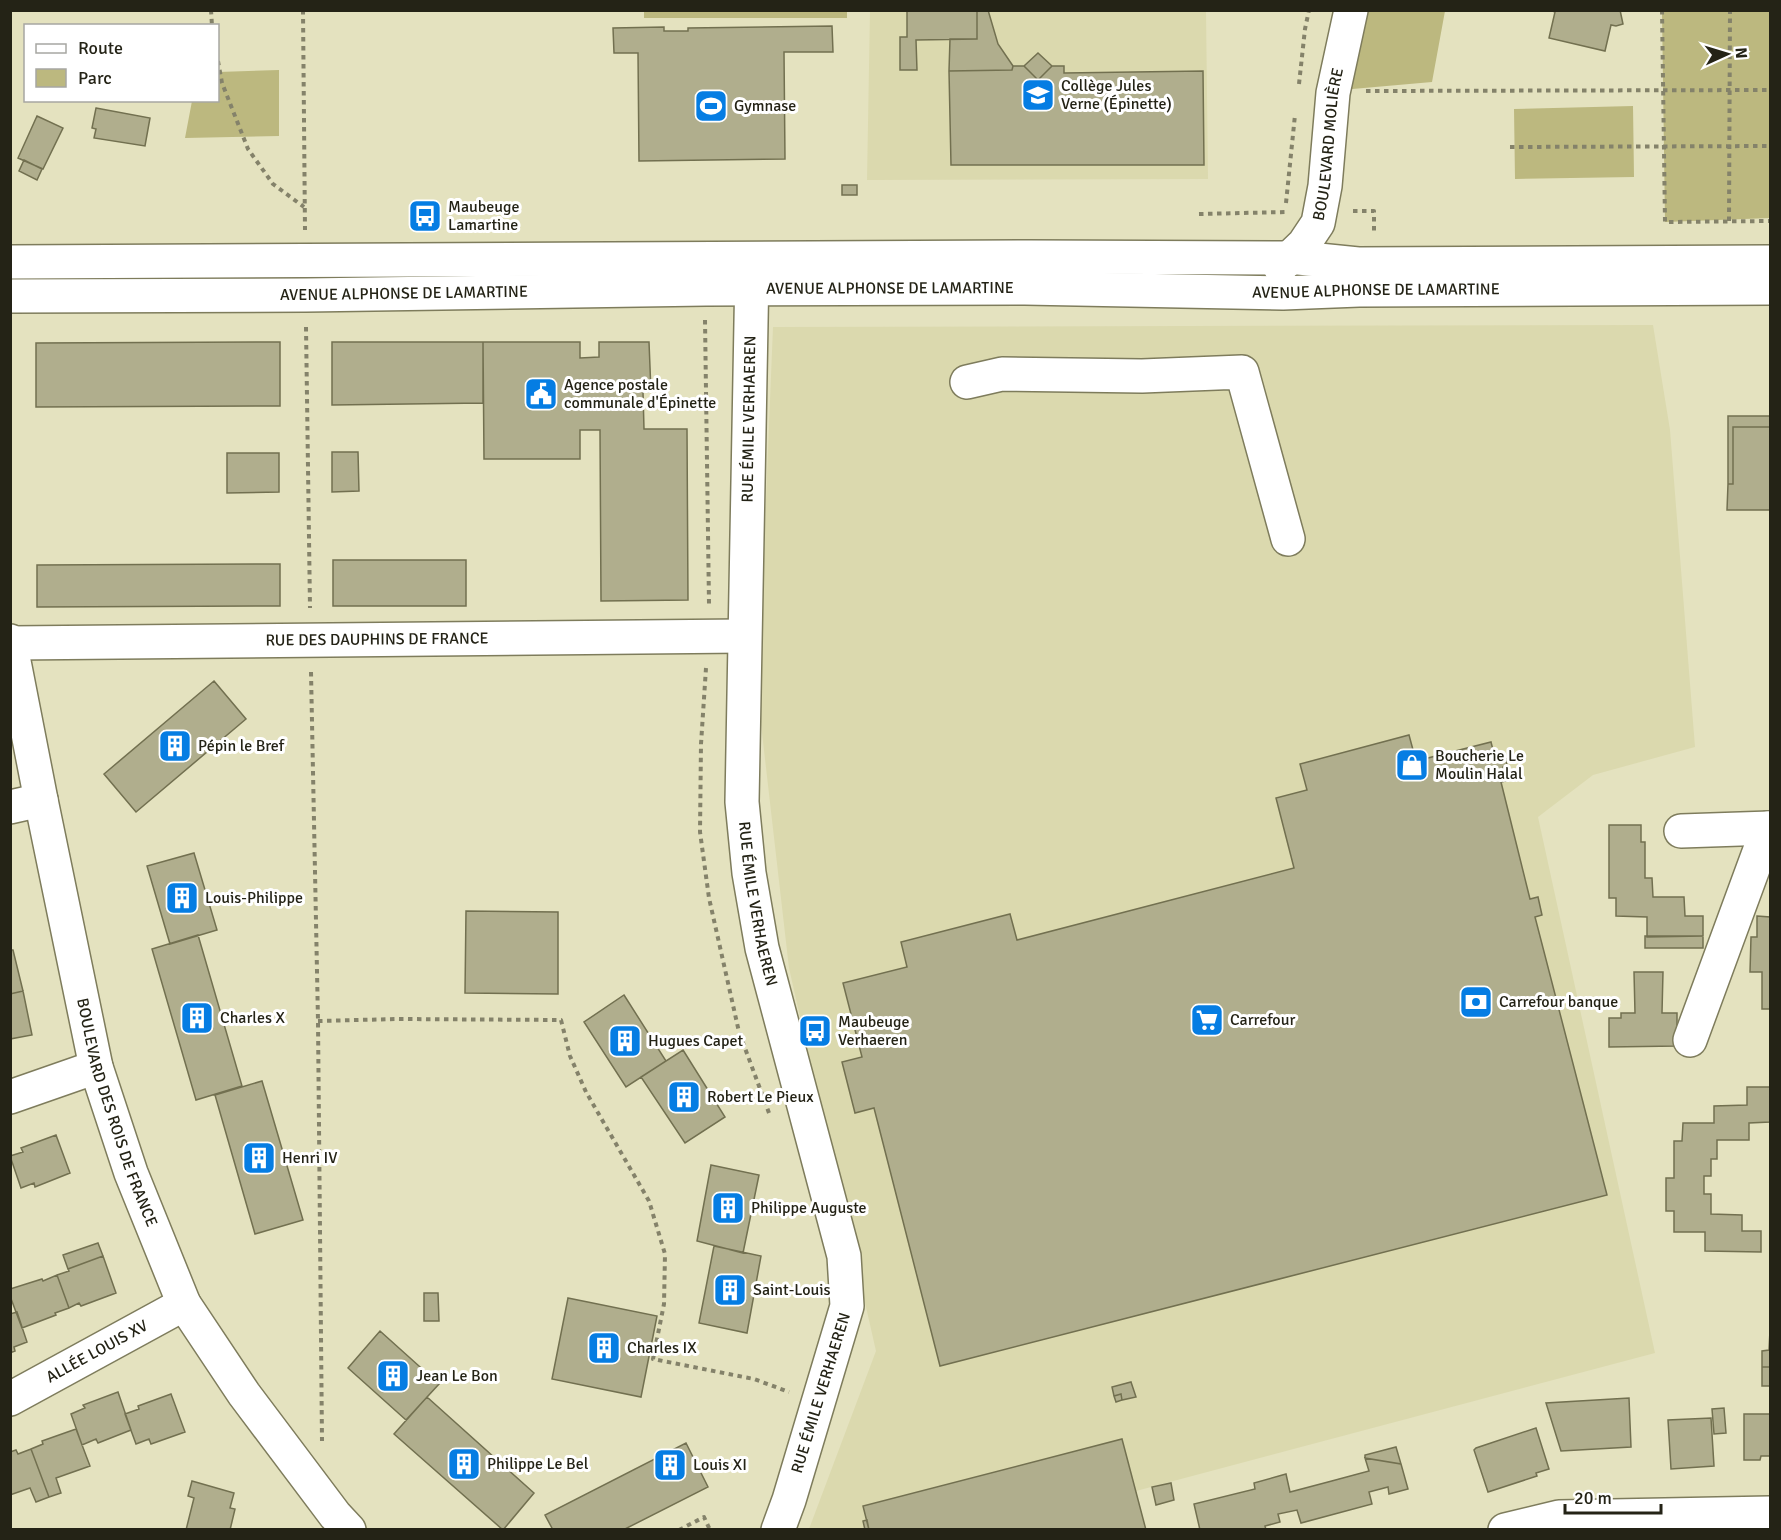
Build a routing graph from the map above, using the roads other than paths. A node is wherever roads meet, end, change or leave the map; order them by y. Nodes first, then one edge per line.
1 (1351, 10) edge
2 (1770, 244) edge
3 (1294, 258) junction
4 (10, 262) edge
5 (1770, 262) edge
6 (752, 273) junction
7 (1770, 288) edge
8 (1269, 293) junction
9 (10, 296) edge
10 (1770, 305) edge
11 (964, 374) dead end
12 (1288, 538) dead end
13 (744, 636) junction
14 (11, 642) edge
15 (26, 803) edge
16 (1769, 828) edge
17 (1681, 831) dead end
18 (1690, 1040) dead end
19 (96, 1067) junction
20 (10, 1097) edge
21 (184, 1304) junction
22 (10, 1399) edge
23 (1770, 1513) edge
24 (1728, 1521) edge
25 (335, 1525) edge
26 (778, 1530) edge
27 (1505, 1530) edge

1 - 3 street, BOULEVARD MOLIÈRE
2 - 3 street
3 - 5 street, AVENUE ALPHONSE DE LAMARTINE
3 - 6 street, AVENUE ALPHONSE DE LAMARTINE
3 - 8 street, BOULEVARD MOLIÈRE
4 - 6 street, AVENUE ALPHONSE DE LAMARTINE
6 - 8 street, AVENUE ALPHONSE DE LAMARTINE
6 - 9 street, AVENUE ALPHONSE DE LAMARTINE
6 - 13 street, RUE ÉMILE VERHAEREN
7 - 8 street, AVENUE ALPHONSE DE LAMARTINE
8 - 10 street
11 - 12 street
13 - 14 street, RUE DES DAUPHINS DE FRANCE
13 - 26 street, RUE ÉMILE VERHAEREN
14 - 15 street, BOULEVARD DES ROIS DE FRANCE
15 - 19 street, BOULEVARD DES ROIS DE FRANCE
16 - 17 street
16 - 18 street
19 - 20 street
19 - 21 street, BOULEVARD DES ROIS DE FRANCE
21 - 22 street, ALLÉE LOUIS XV
21 - 25 street, BOULEVARD DES ROIS DE FRANCE
23 - 24 street
24 - 27 street

